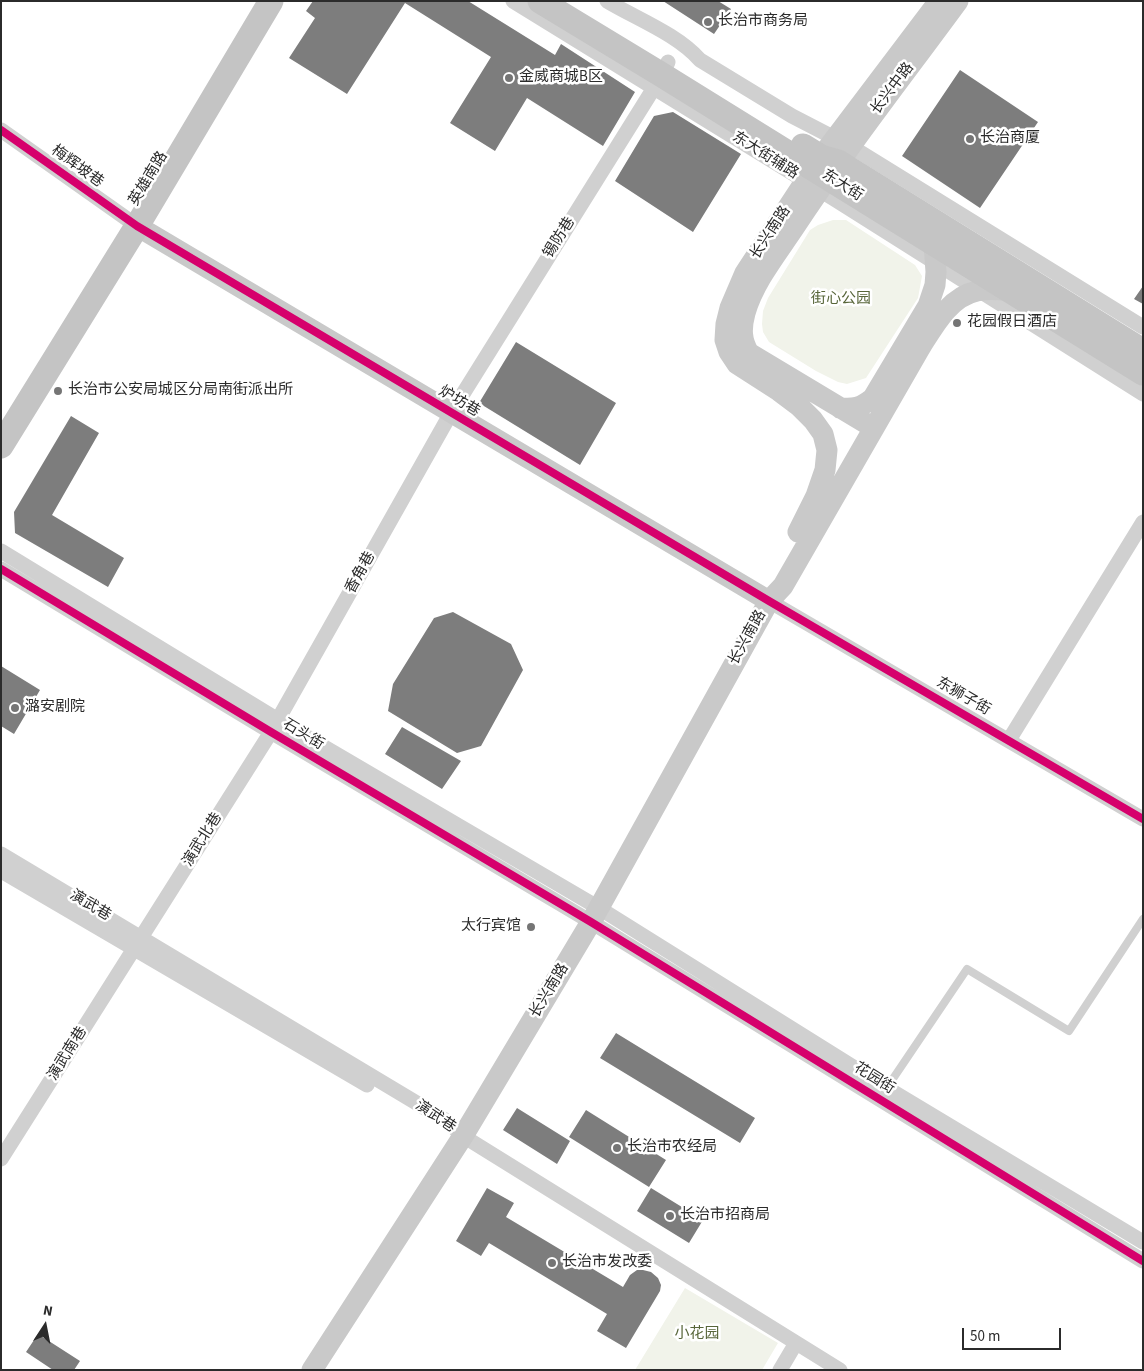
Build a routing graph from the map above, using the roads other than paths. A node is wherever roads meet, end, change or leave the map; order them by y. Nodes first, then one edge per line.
1 (254, 1) edge
2 (271, 1) edge
3 (513, 1) edge
4 (540, 1) edge
5 (569, 1) edge
6 (607, 1) edge
7 (939, 1) edge
8 (958, 1) edge
9 (662, 75) junction
10 (1, 130) edge
11 (826, 165) junction
12 (130, 222) junction
13 (935, 253) junction
14 (978, 290) junction
15 (1008, 290) junction
16 (1143, 327) edge
17 (1143, 351) edge
18 (1143, 373) edge
19 (1143, 394) edge
20 (840, 408) junction
21 (451, 413) junction
22 (1, 418) edge
23 (874, 428) junction
24 (1, 446) edge
25 (1143, 522) edge
26 (1, 551) edge
27 (1, 569) edge
28 (768, 601) junction
29 (275, 726) junction
30 (1009, 740) junction
31 (1143, 819) edge
32 (1, 854) edge
33 (1, 871) edge
34 (595, 915) junction
35 (1143, 919) edge
36 (138, 943) junction
37 (882, 1093) junction
38 (463, 1136) junction
39 (1, 1159) edge
40 (1143, 1242) edge
41 (1143, 1261) edge
42 (796, 1344) junction
43 (312, 1370) edge
44 (780, 1370) edge
45 (840, 1370) edge

1 - 12 main road, 英雄南路
2 - 12 main road, 英雄南路
3 - 9 street
4 - 9 main road, 东大街
5 - 9 main road, 东大街
6 - 11 street
7 - 11 main road, 长兴中路
8 - 11 main road, 长兴中路
9 - 11 main road, 东大街
9 - 21 street, 锡防巷
10 - 12 street, 梅辉坡巷
11 - 13 main road, 东大街
11 - 16 street
11 - 17 main road, 东大街
11 - 20 main road, 长兴南路
11 - 28 main road, 长兴南路
12 - 21 main road, 炉坊巷
12 - 22 main road, 英雄南路
12 - 24 main road, 英雄南路
13 - 14 street
13 - 15 main road, 东大街
13 - 20 main road
14 - 15 main road, 长兴南路
14 - 19 street
14 - 23 main road, 长兴南路
15 - 18 main road, 东大街
20 - 23 main road, 长兴南路
21 - 28 main road, 炉坊巷
21 - 29 street, 香角巷
23 - 28 main road, 长兴南路
25 - 30 street
26 - 29 street, 石头街
27 - 29 street, 石头街
28 - 30 street, 东狮子街
28 - 34 main road, 长兴南路
29 - 34 street, 石头街
29 - 36 street, 演武北巷
30 - 31 street, 东狮子街
32 - 36 street, 演武巷
33 - 36 street, 演武巷
34 - 37 street, 花园街
34 - 38 main road, 长兴南路
35 - 37 lane
36 - 38 street, 演武巷
36 - 39 street, 演武南巷
37 - 40 street, 花园街
37 - 41 street, 花园街
38 - 42 street, 演武巷
38 - 43 main road, 长兴南路
42 - 44 street
42 - 45 street, 演武巷

